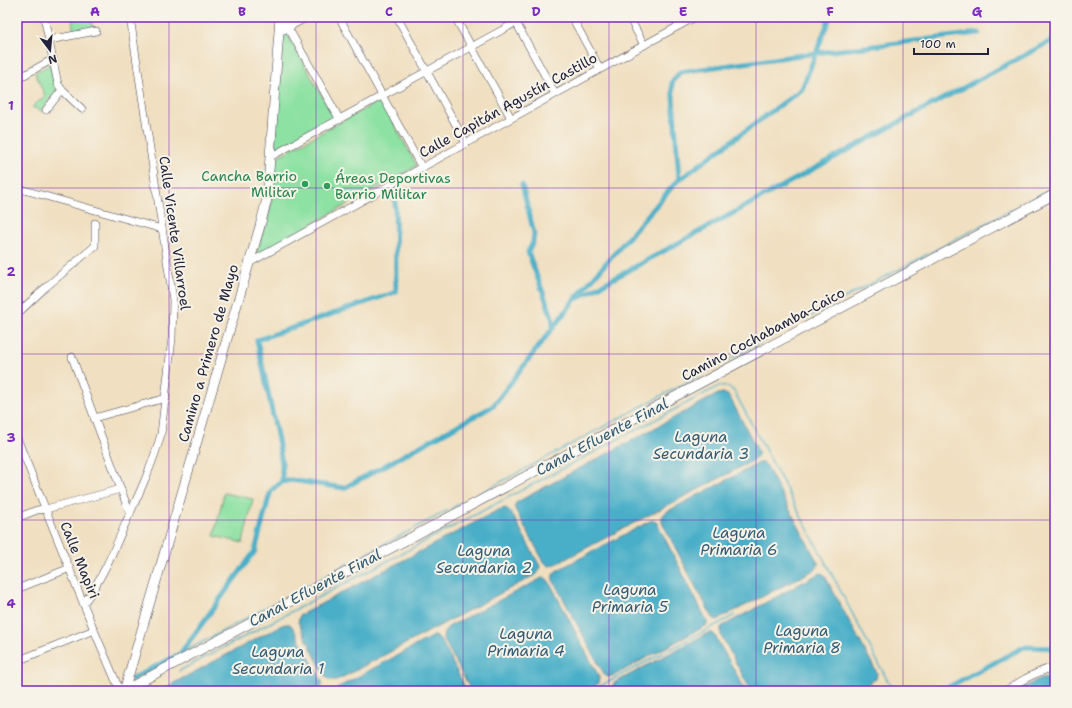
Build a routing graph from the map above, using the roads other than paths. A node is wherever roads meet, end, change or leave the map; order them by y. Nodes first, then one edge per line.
1 (44, 17) edge
2 (130, 17) edge
3 (294, 17) edge
4 (307, 17) edge
5 (339, 17) edge
6 (397, 17) edge
7 (455, 17) edge
8 (526, 17) edge
9 (572, 17) edge
10 (629, 17) edge
11 (690, 18) edge
12 (514, 20) edge
13 (283, 22) edge
14 (96, 31) dead end
15 (49, 40) junction
16 (644, 45) junction
17 (472, 47) junction
18 (53, 59) junction
19 (600, 69) junction
20 (427, 72) junction
21 (17, 78) edge
22 (62, 90) junction
23 (555, 94) junction
24 (383, 96) junction
25 (46, 110) dead end
26 (82, 110) dead end
27 (511, 118) junction
28 (340, 120) junction
29 (466, 143) junction
30 (270, 157) junction
31 (422, 168) junction
32 (17, 188) edge
33 (1055, 194) edge
34 (95, 223) dead end
35 (162, 229) junction
36 (249, 263) junction
37 (17, 314) edge
38 (72, 358) dead end
39 (166, 398) junction
40 (94, 418) junction
41 (17, 438) edge
42 (19, 446) edge
43 (121, 490) junction
44 (46, 509) junction
45 (130, 514) junction
46 (17, 518) edge
47 (70, 568) junction
48 (17, 589) edge
49 (84, 603) junction
50 (94, 630) junction
51 (17, 661) edge
52 (1055, 667) edge
53 (122, 691) edge
54 (1005, 691) edge

1 - 15 street
2 - 35 street, Calle Vicente Villarroel
3 - 13 street
4 - 13 street
5 - 24 street
6 - 20 street
7 - 17 street
8 - 12 street
9 - 19 street
10 - 16 street
11 - 16 street, Calle Capitán Agustín Castillo
12 - 17 street
12 - 23 street
13 - 28 street
13 - 30 main road, Camino a Primero de Mayo
14 - 15 street
15 - 18 street
16 - 19 street, Calle Capitán Agustín Castillo
17 - 20 street
17 - 27 street
18 - 21 street
18 - 22 street
19 - 23 street, Calle Capitán Agustín Castillo
20 - 24 street
20 - 29 street
22 - 25 street
22 - 26 street
23 - 27 street, Calle Capitán Agustín Castillo
24 - 28 street
24 - 31 street
27 - 29 street, Calle Capitán Agustín Castillo
28 - 30 street
29 - 31 street, Calle Capitán Agustín Castillo
30 - 36 main road, Camino a Primero de Mayo
31 - 36 street, Calle Capitán Agustín Castillo
32 - 35 street
33 - 53 main road, Camino Cochabamba-Caico
34 - 37 street
35 - 39 street, Calle Vicente Villarroel
36 - 53 main road, Camino a Primero de Mayo
38 - 40 street
39 - 40 street
39 - 45 street, Calle Vicente Villarroel
40 - 43 street
41 - 42 street, Calle Mapiri
42 - 44 street, Calle Mapiri
43 - 44 street
43 - 45 street
44 - 46 street
44 - 47 street, Calle Mapiri
45 - 49 street, Calle Vicente Villarroel
47 - 48 street
47 - 49 street, Calle Mapiri
49 - 50 street, Calle Mapiri
50 - 51 street
50 - 53 street, Calle Mapiri
52 - 54 street

